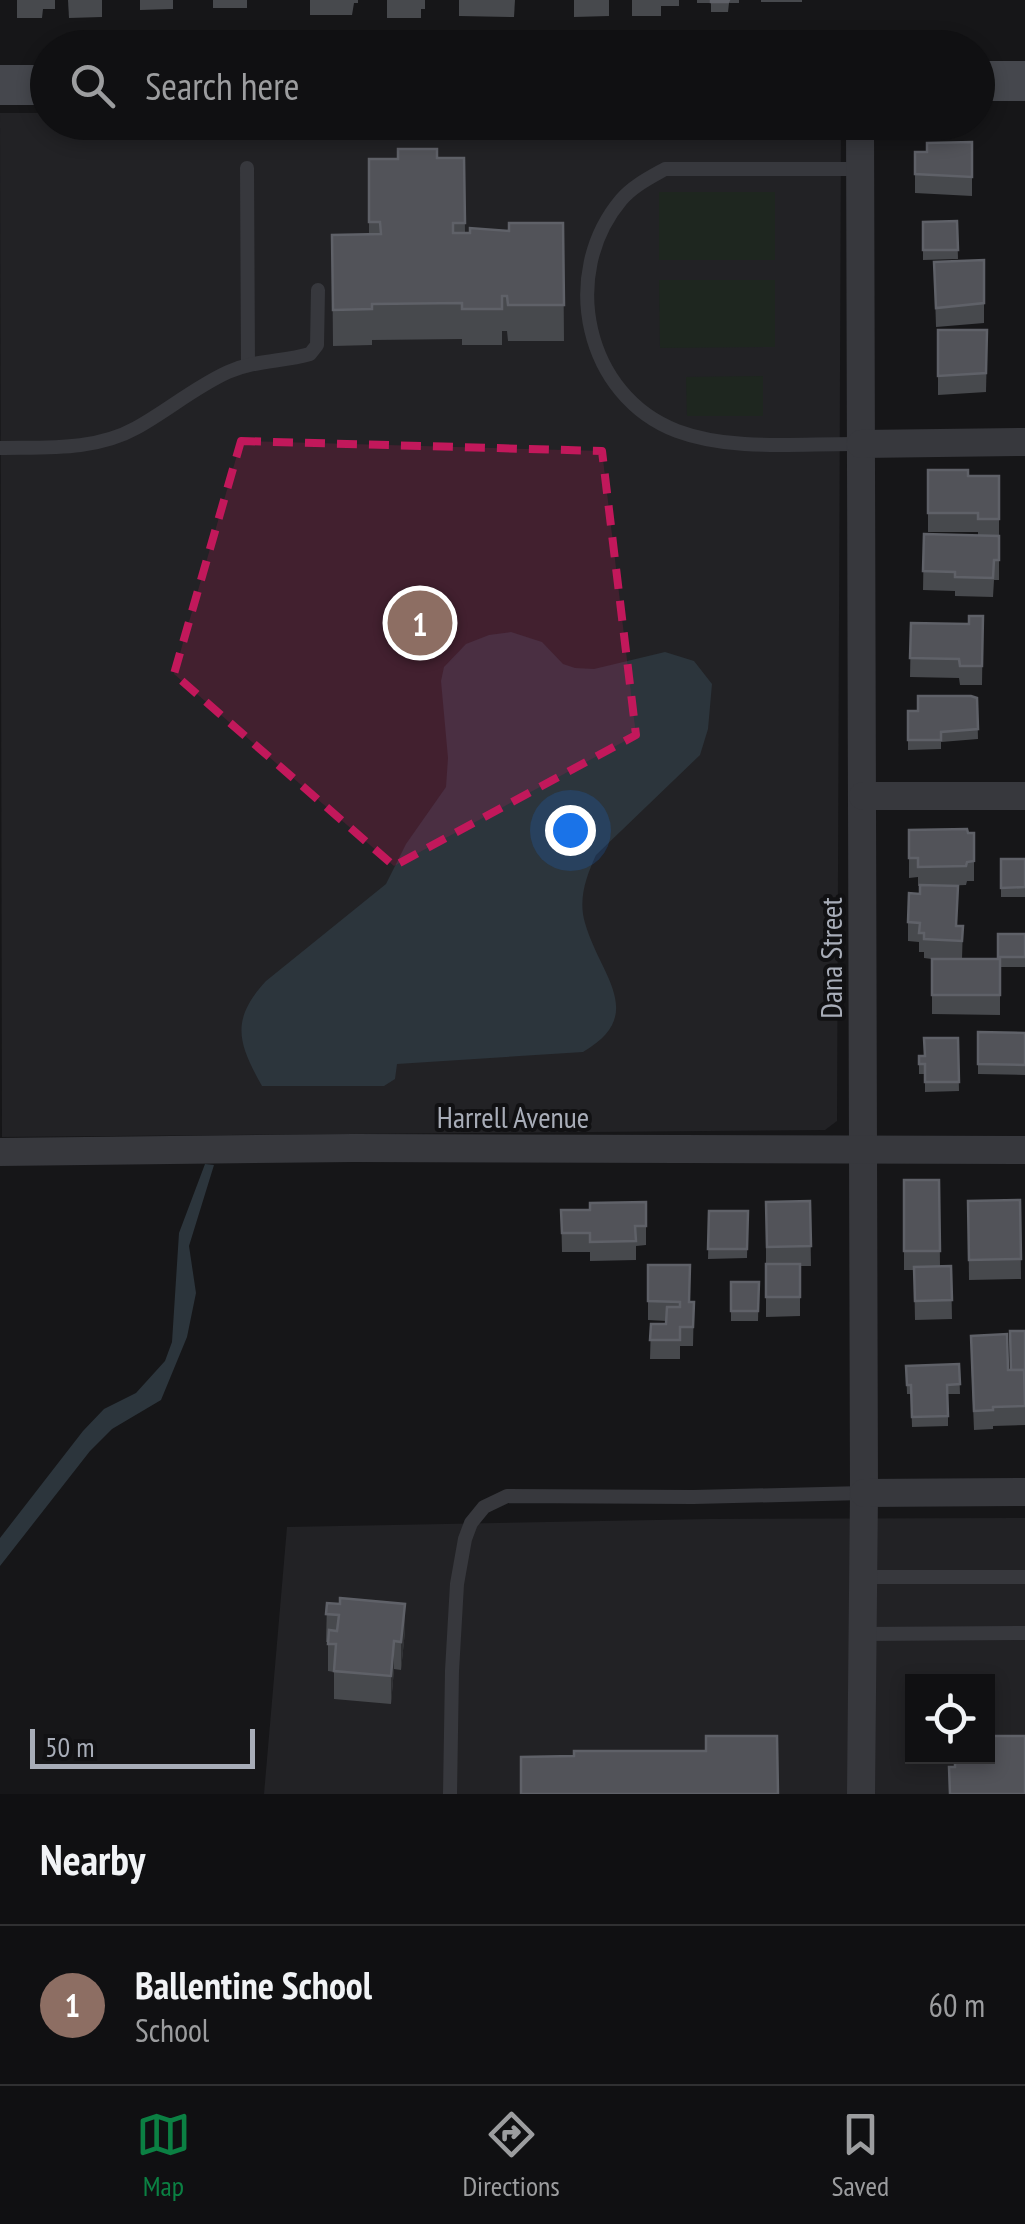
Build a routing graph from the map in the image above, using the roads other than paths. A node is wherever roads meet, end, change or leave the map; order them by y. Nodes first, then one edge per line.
1 (995, 81) edge
2 (1025, 81) edge
3 (0, 85) edge
4 (30, 85) edge
5 (860, 140) edge
6 (247, 168) dead end
7 (860, 169) junction
8 (318, 290) dead end
9 (248, 365) junction
10 (1025, 442) edge
11 (861, 444) junction
12 (0, 448) edge
13 (862, 796) junction
14 (1025, 796) edge
15 (863, 1149) junction
16 (1025, 1150) edge
17 (0, 1152) edge
18 (1025, 1492) edge
19 (864, 1493) junction
20 (1025, 1576) edge
21 (863, 1577) junction
22 (1025, 1632) edge
23 (862, 1634) junction
24 (450, 1794) edge
25 (861, 1794) edge

1 - 2 main road
3 - 4 main road
5 - 7 street, Dana Street
6 - 9 lane
7 - 11 street, Dana Street
7 - 11 lane
8 - 9 lane
9 - 12 lane
10 - 11 street
11 - 13 street, Dana Street
13 - 14 street
13 - 15 street, Dana Street
15 - 16 street, Harrell Avenue
15 - 17 street, Harrell Avenue
15 - 19 street, Dana Street
18 - 19 street
19 - 21 street, Dana Street
19 - 24 lane
20 - 21 lane
21 - 23 street, Dana Street
22 - 23 lane
23 - 25 street, Dana Street

